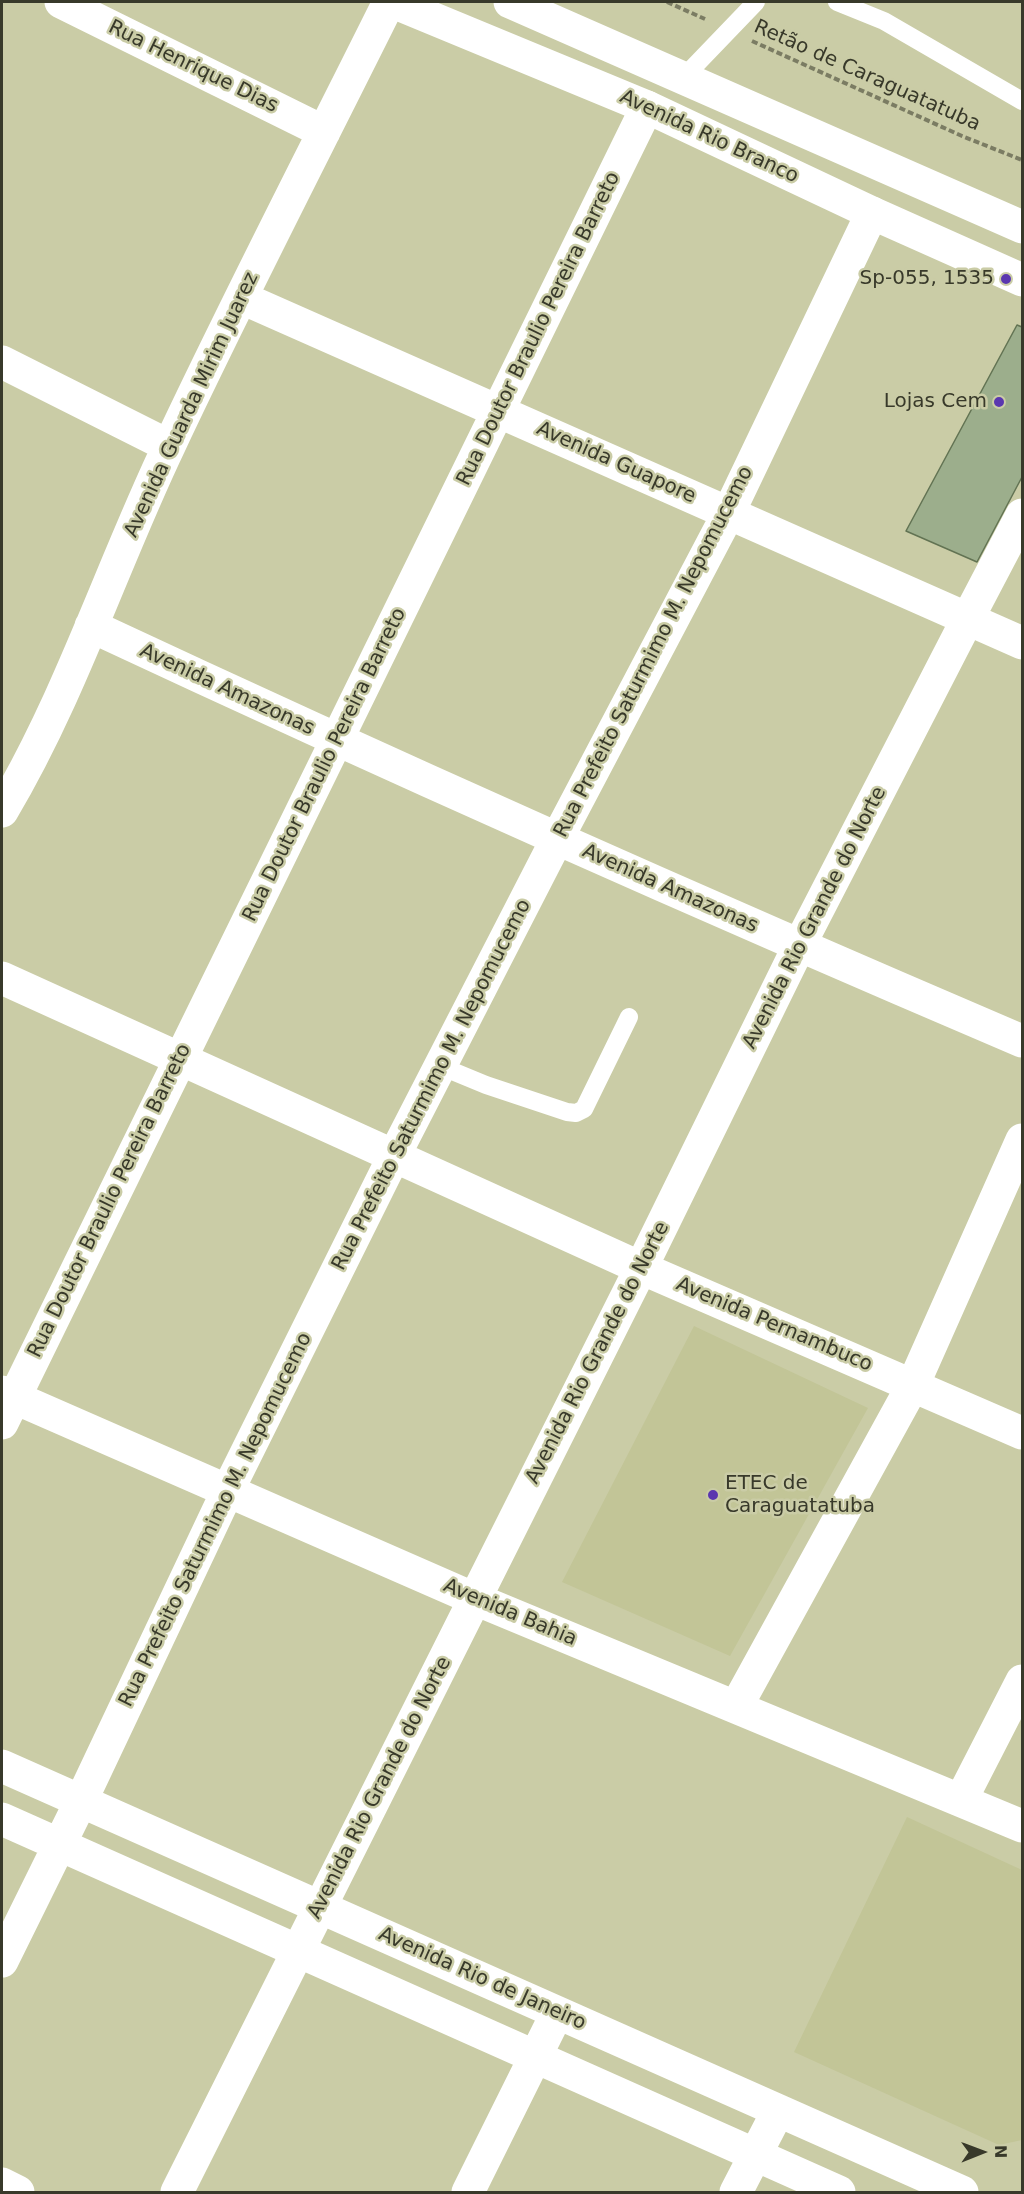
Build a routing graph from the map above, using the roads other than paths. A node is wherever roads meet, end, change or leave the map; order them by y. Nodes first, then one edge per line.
1 (61, 2) edge
2 (391, 2) edge
3 (510, 2) edge
4 (756, 2) edge
5 (837, 2) edge
6 (683, 78) junction
7 (1023, 101) edge
8 (647, 108) junction
9 (324, 132) junction
10 (873, 213) junction
11 (1023, 227) edge
12 (1023, 280) edge
13 (242, 298) junction
14 (2, 362) edge
15 (499, 411) junction
16 (169, 446) junction
17 (728, 513) junction
18 (1023, 516) edge
19 (967, 620) junction
20 (91, 627) junction
21 (1023, 643) edge
22 (337, 741) junction
23 (14, 763) edge
24 (2, 810) edge
25 (557, 839) junction
26 (799, 946) junction
27 (2, 978) edge
28 (629, 1017) dead end
29 (1023, 1041) edge
30 (180, 1059) junction
31 (440, 1066) junction
32 (1023, 1140) edge
33 (394, 1156) junction
34 (641, 1268) junction
35 (913, 1385) junction
36 (6, 1404) edge
37 (1023, 1433) edge
38 (228, 1490) junction
39 (475, 1599) junction
40 (1023, 1681) edge
41 (736, 1707) junction
42 (2, 1766) edge
43 (961, 1800) junction
44 (81, 1801) junction
45 (2, 1819) edge
46 (1023, 1826) edge
47 (59, 1844) junction
48 (320, 1907) junction
49 (298, 1951) junction
50 (2, 1961) edge
51 (557, 2013) junction
52 (536, 2057) junction
53 (777, 2111) junction
54 (755, 2155) junction
55 (2, 2184) edge
56 (18, 2193) edge
57 (177, 2193) edge
58 (468, 2193) edge
59 (736, 2193) edge
60 (839, 2193) edge
61 (962, 2193) edge

1 - 9 street, Rua Henrique Dias
2 - 8 street, Avenida Rio Branco
2 - 9 street, Avenida Guarda Mirim Juarez
3 - 6 street
4 - 6 lane
5 - 7 lane
6 - 11 street
8 - 10 street, Avenida Rio Branco
8 - 15 street, Rua Doutor Braulio Pereira Barreto
9 - 13 street, Avenida Guarda Mirim Juarez
10 - 12 street, Avenida Rio Branco
10 - 17 street, Rua Prefeito Saturmimo M. Nepomucemo
13 - 15 street, Avenida Guapore
13 - 16 street, Avenida Guarda Mirim Juarez
14 - 16 street
15 - 17 street, Avenida Guapore
15 - 22 street, Rua Doutor Braulio Pereira Barreto
16 - 20 street, Avenida Guarda Mirim Juarez
17 - 19 street, Avenida Guapore
17 - 25 street, Rua Prefeito Saturmimo M. Nepomucemo
18 - 19 street, Avenida Rio Grande do Norte
19 - 21 street, Avenida Guapore
19 - 26 street, Avenida Rio Grande do Norte
20 - 22 street, Avenida Amazonas
20 - 23 street, Avenida Guarda Mirim Juarez
22 - 25 street, Avenida Amazonas
22 - 30 street, Rua Doutor Braulio Pereira Barreto
23 - 24 street, Avenida Guarda Mirim Juarez
25 - 26 street, Avenida Amazonas
25 - 31 street, Rua Prefeito Saturmimo M. Nepomucemo
26 - 29 street, Avenida Amazonas
26 - 34 street, Avenida Rio Grande do Norte
27 - 30 street, Avenida Pernambuco
28 - 31 lane
30 - 33 street, Avenida Pernambuco
30 - 36 street, Rua Doutor Braulio Pereira Barreto
31 - 33 street, Rua Prefeito Saturmimo M. Nepomucemo
32 - 35 street
33 - 34 street, Avenida Pernambuco
33 - 38 street, Rua Prefeito Saturmimo M. Nepomucemo
34 - 35 street, Avenida Pernambuco
34 - 39 street, Avenida Rio Grande do Norte
35 - 37 street, Avenida Pernambuco
35 - 41 street
36 - 38 street, Avenida Bahia
38 - 39 street, Avenida Bahia
38 - 44 street, Rua Prefeito Saturmimo M. Nepomucemo
39 - 41 street, Avenida Bahia
39 - 48 street, Avenida Rio Grande do Norte
40 - 43 street
41 - 43 street, Avenida Bahia
42 - 44 street, Avenida Rio de Janeiro
43 - 46 street, Avenida Bahia
44 - 47 street, Rua Prefeito Saturmimo M. Nepomucemo
44 - 48 street, Avenida Rio de Janeiro
45 - 47 street
47 - 49 street
47 - 50 street, Rua Prefeito Saturmimo M. Nepomucemo
48 - 49 street, Avenida Rio Grande do Norte
48 - 51 street, Avenida Rio de Janeiro
49 - 52 street
49 - 57 street, Avenida Rio Grande do Norte
51 - 52 street
51 - 53 street, Avenida Rio de Janeiro
52 - 54 street
52 - 58 street
53 - 54 street
53 - 61 street, Avenida Rio de Janeiro
54 - 59 street
54 - 60 street
55 - 56 street

